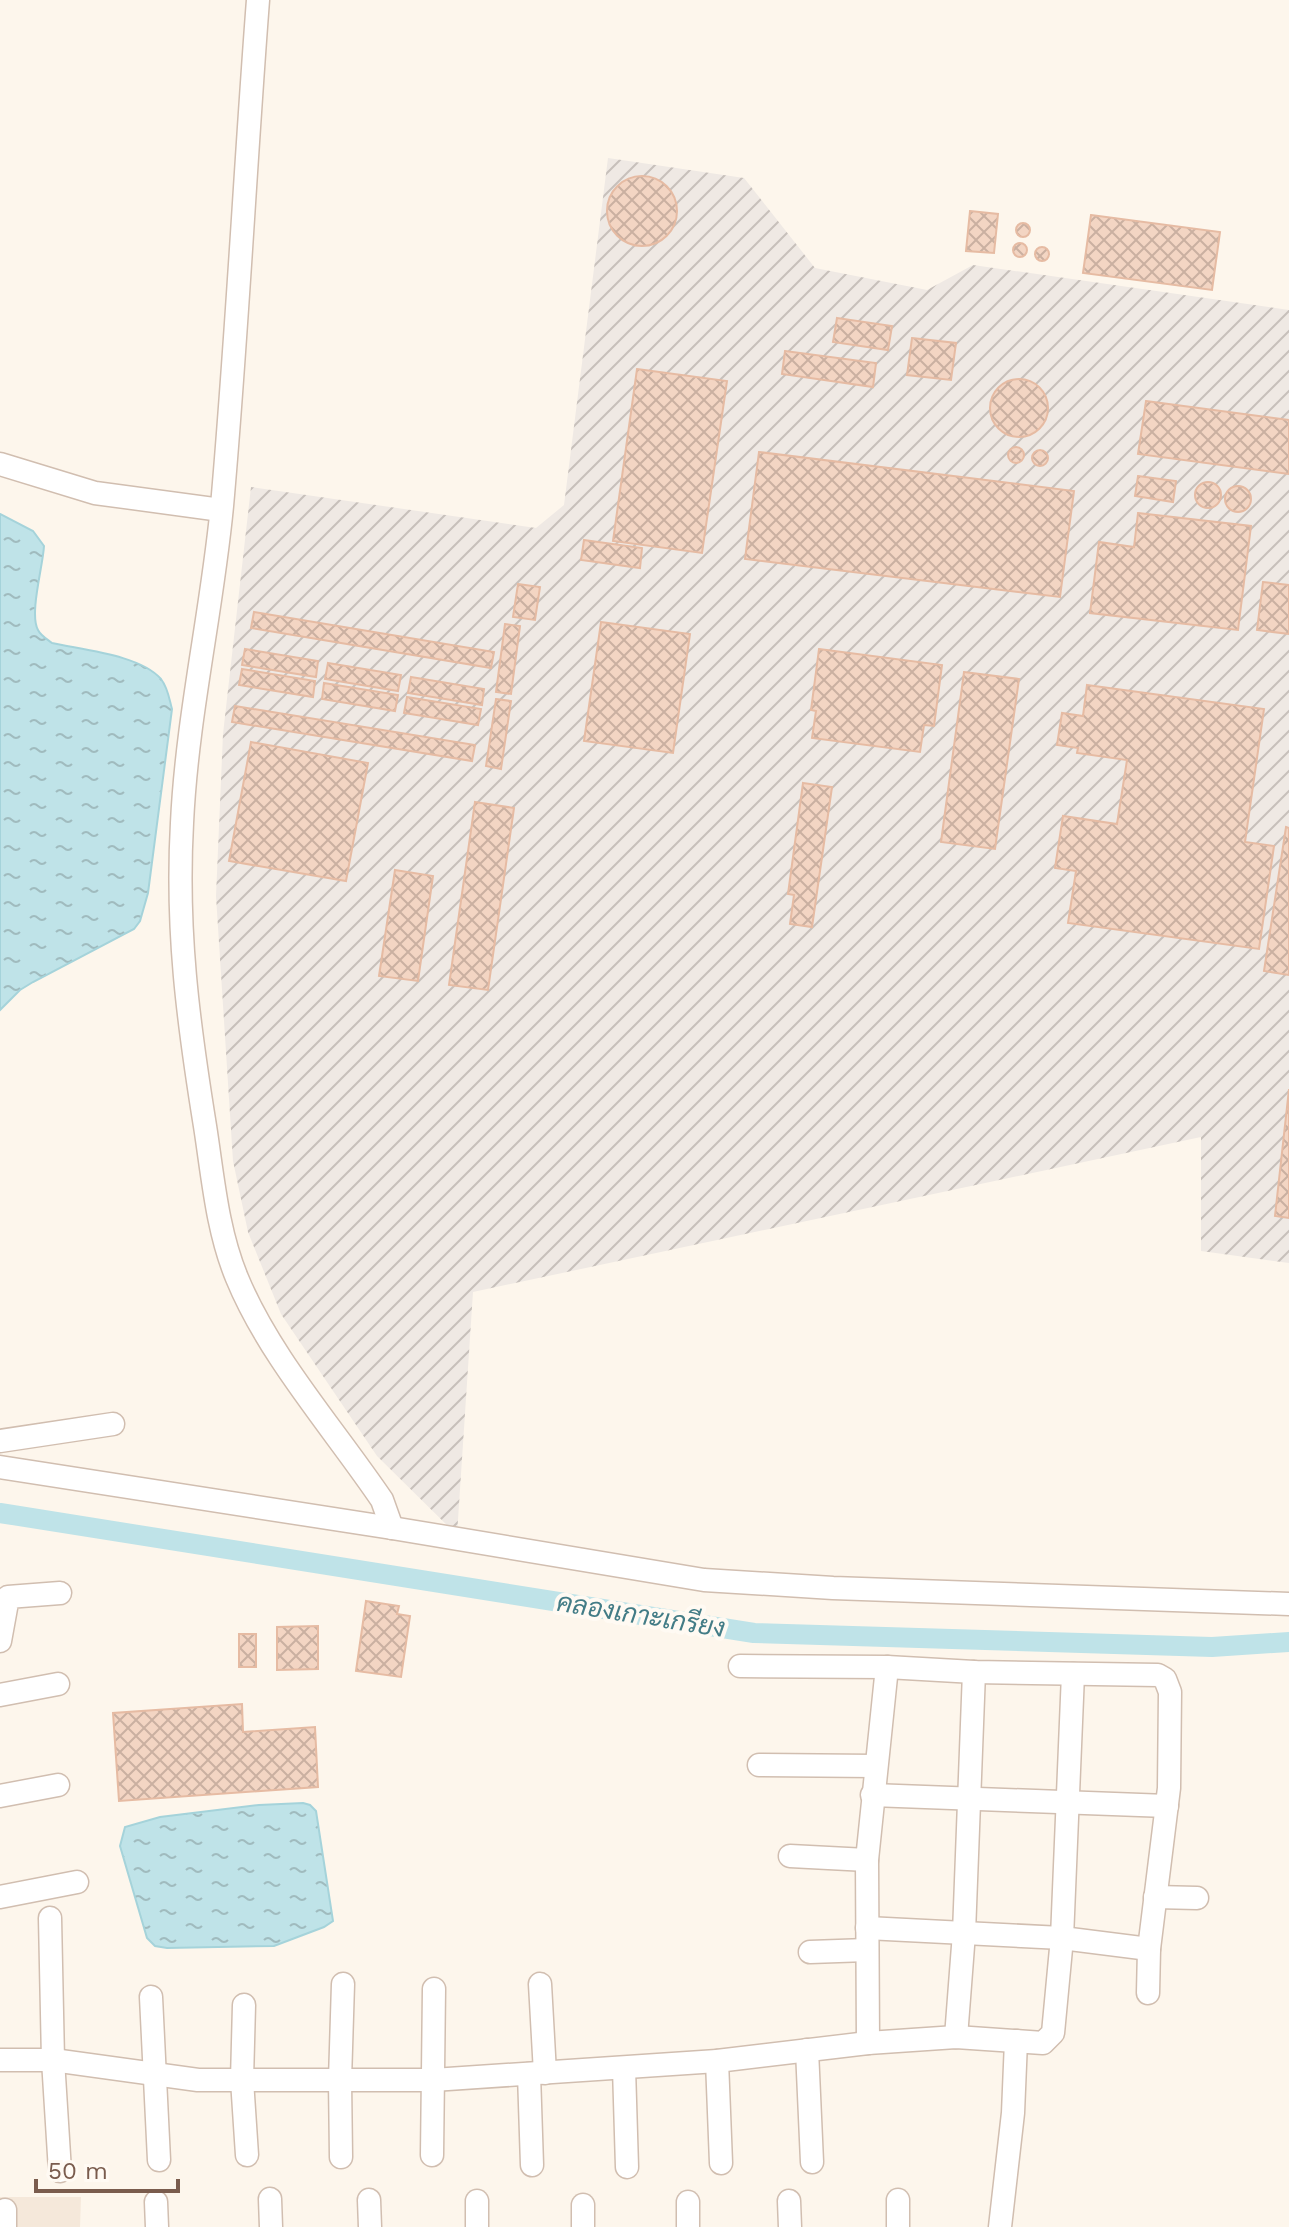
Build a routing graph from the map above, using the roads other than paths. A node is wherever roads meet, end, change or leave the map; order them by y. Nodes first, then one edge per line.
1 (258, 0) edge
2 (0, 464) edge
3 (221, 510) junction
4 (113, 1424) dead end
5 (0, 1441) edge
6 (0, 1467) edge
7 (392, 1528) junction
8 (60, 1593) dead end
9 (1289, 1604) edge
10 (0, 1641) edge
11 (740, 1666) dead end
12 (887, 1667) junction
13 (974, 1672) junction
14 (1073, 1674) junction
15 (58, 1684) dead end
16 (0, 1695) edge
17 (759, 1765) dead end
18 (876, 1766) junction
19 (58, 1785) dead end
20 (872, 1795) junction
21 (0, 1796) edge
22 (968, 1800) junction
23 (1068, 1802) junction
24 (1167, 1806) junction
25 (790, 1856) dead end
26 (867, 1860) junction
27 (77, 1882) dead end
28 (0, 1897) edge
29 (1155, 1897) junction
30 (1197, 1898) dead end
31 (50, 1918) dead end
32 (964, 1933) junction
33 (1062, 1938) junction
34 (867, 1939) junction
35 (1149, 1949) junction
36 (810, 1952) dead end
37 (343, 1984) dead end
38 (540, 1984) dead end
39 (434, 1989) dead end
40 (1148, 1993) dead end
41 (151, 1997) dead end
42 (244, 2005) dead end
43 (956, 2037) junction
44 (1016, 2041) junction
45 (868, 2043) junction
46 (807, 2050) junction
47 (0, 2060) edge
48 (53, 2060) junction
49 (717, 2061) junction
50 (624, 2068) junction
51 (537, 2073) junction
52 (155, 2074) junction
53 (242, 2080) junction
54 (340, 2080) junction
55 (433, 2080) junction
56 (247, 2155) dead end
57 (432, 2155) dead end
58 (341, 2157) dead end
59 (159, 2160) dead end
60 (812, 2162) dead end
61 (721, 2163) dead end
62 (532, 2165) dead end
63 (627, 2167) dead end
64 (60, 2171) dead end
65 (270, 2199) dead end
66 (369, 2200) dead end
67 (898, 2200) dead end
68 (477, 2201) dead end
69 (789, 2201) dead end
70 (156, 2202) dead end
71 (688, 2202) dead end
72 (157, 2227) edge
73 (271, 2227) edge
74 (370, 2227) edge
75 (477, 2227) edge
76 (688, 2227) edge
77 (790, 2227) edge
78 (898, 2227) edge
79 (1000, 2227) edge

1 - 3 street
2 - 3 street
3 - 7 street
4 - 5 street
6 - 7 street
7 - 9 street
8 - 10 street
11 - 12 street
12 - 13 street
12 - 18 street
13 - 14 street
13 - 22 street
14 - 23 street
14 - 24 street
15 - 16 street
17 - 18 street
18 - 20 street
19 - 21 street
20 - 22 street
20 - 26 street
22 - 23 street
22 - 32 street
23 - 24 street
23 - 33 street
24 - 29 street
25 - 26 street
26 - 34 street
27 - 28 street
29 - 30 street
29 - 35 street
31 - 48 street
32 - 33 street
32 - 34 street
32 - 43 street
33 - 35 street
33 - 44 street
34 - 36 street
34 - 45 street
35 - 40 street
37 - 54 street
38 - 51 street
39 - 55 street
41 - 52 street
42 - 53 street
43 - 44 street
43 - 45 street
44 - 79 street
45 - 46 street
46 - 49 street
46 - 60 street
47 - 48 street
48 - 52 street
48 - 64 street
49 - 50 street
49 - 61 street
50 - 51 street
50 - 63 street
51 - 55 street
51 - 62 street
52 - 53 street
52 - 59 street
53 - 54 street
53 - 56 street
54 - 55 street
54 - 58 street
55 - 57 street
65 - 73 street
66 - 74 street
67 - 78 street
68 - 75 street
69 - 77 street
70 - 72 street
71 - 76 street

